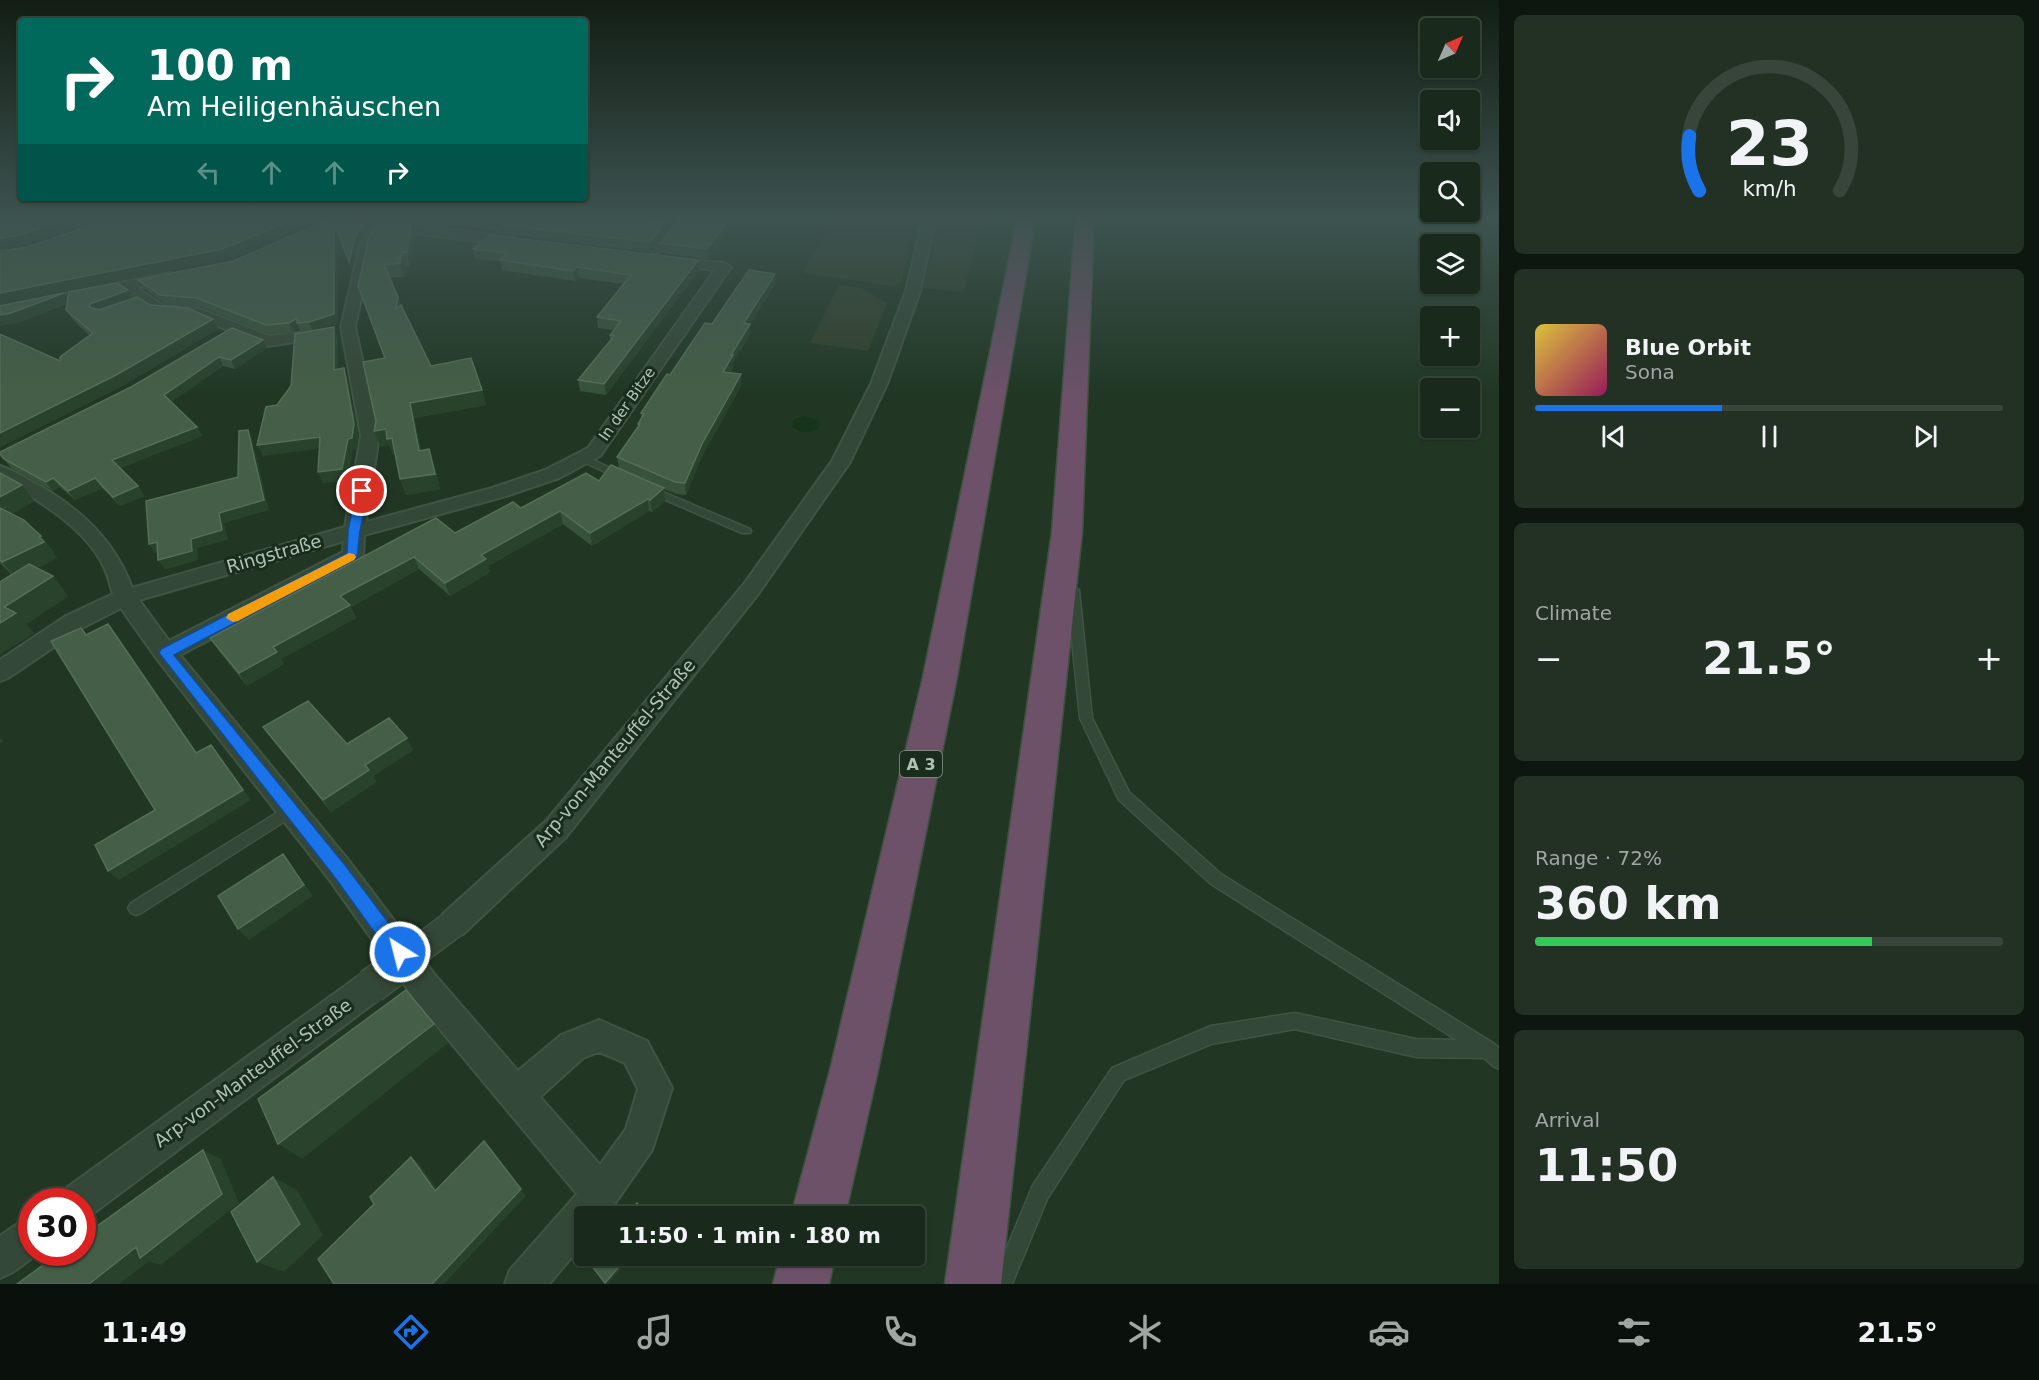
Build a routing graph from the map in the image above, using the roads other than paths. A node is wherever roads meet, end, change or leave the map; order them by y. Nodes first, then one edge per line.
1 (175, 276) edge
2 (359, 276) edge
3 (718, 276) edge
4 (916, 276) edge
5 (1016, 276) edge
6 (1082, 276) edge
7 (126, 286) junction
8 (0, 311) edge
9 (348, 327) junction
10 (235, 328) junction
11 (216, 339) edge
12 (582, 458) junction
13 (0, 472) edge
14 (354, 531) junction
15 (746, 531) dead end
16 (1067, 532) junction
17 (125, 597) junction
18 (165, 653) junction
19 (0, 672) edge
20 (291, 810) junction
21 (136, 908) dead end
22 (1493, 1054) edge
23 (517, 1095) junction
24 (96, 1189) edge
25 (602, 1194) junction
26 (820, 1206) edge
27 (18, 1246) edge
28 (0, 1259) edge
29 (806, 1266) edge
30 (524, 1284) edge
31 (801, 1284) edge
32 (973, 1284) edge
33 (1002, 1284) edge

1 - 7 street
2 - 9 street
3 - 12 street, In der Bitze
4 - 24 street, Arp-von-Manteuffel-Straße, bridge
5 - 26 highway, A 3
6 - 16 highway
7 - 8 street
7 - 10 street
9 - 10 street
9 - 14 street
10 - 11 street
12 - 14 street, In der Bitze
12 - 15 lane
13 - 17 street
14 - 17 street, Ringstraße
14 - 18 street
16 - 22 lane
16 - 32 highway
17 - 18 street
17 - 19 street, Ringstraße
18 - 20 street
20 - 21 lane
20 - 23 street
22 - 33 lane
23 - 25 street
23 - 25 street
25 - 30 street
27 - 28 street
29 - 31 highway

